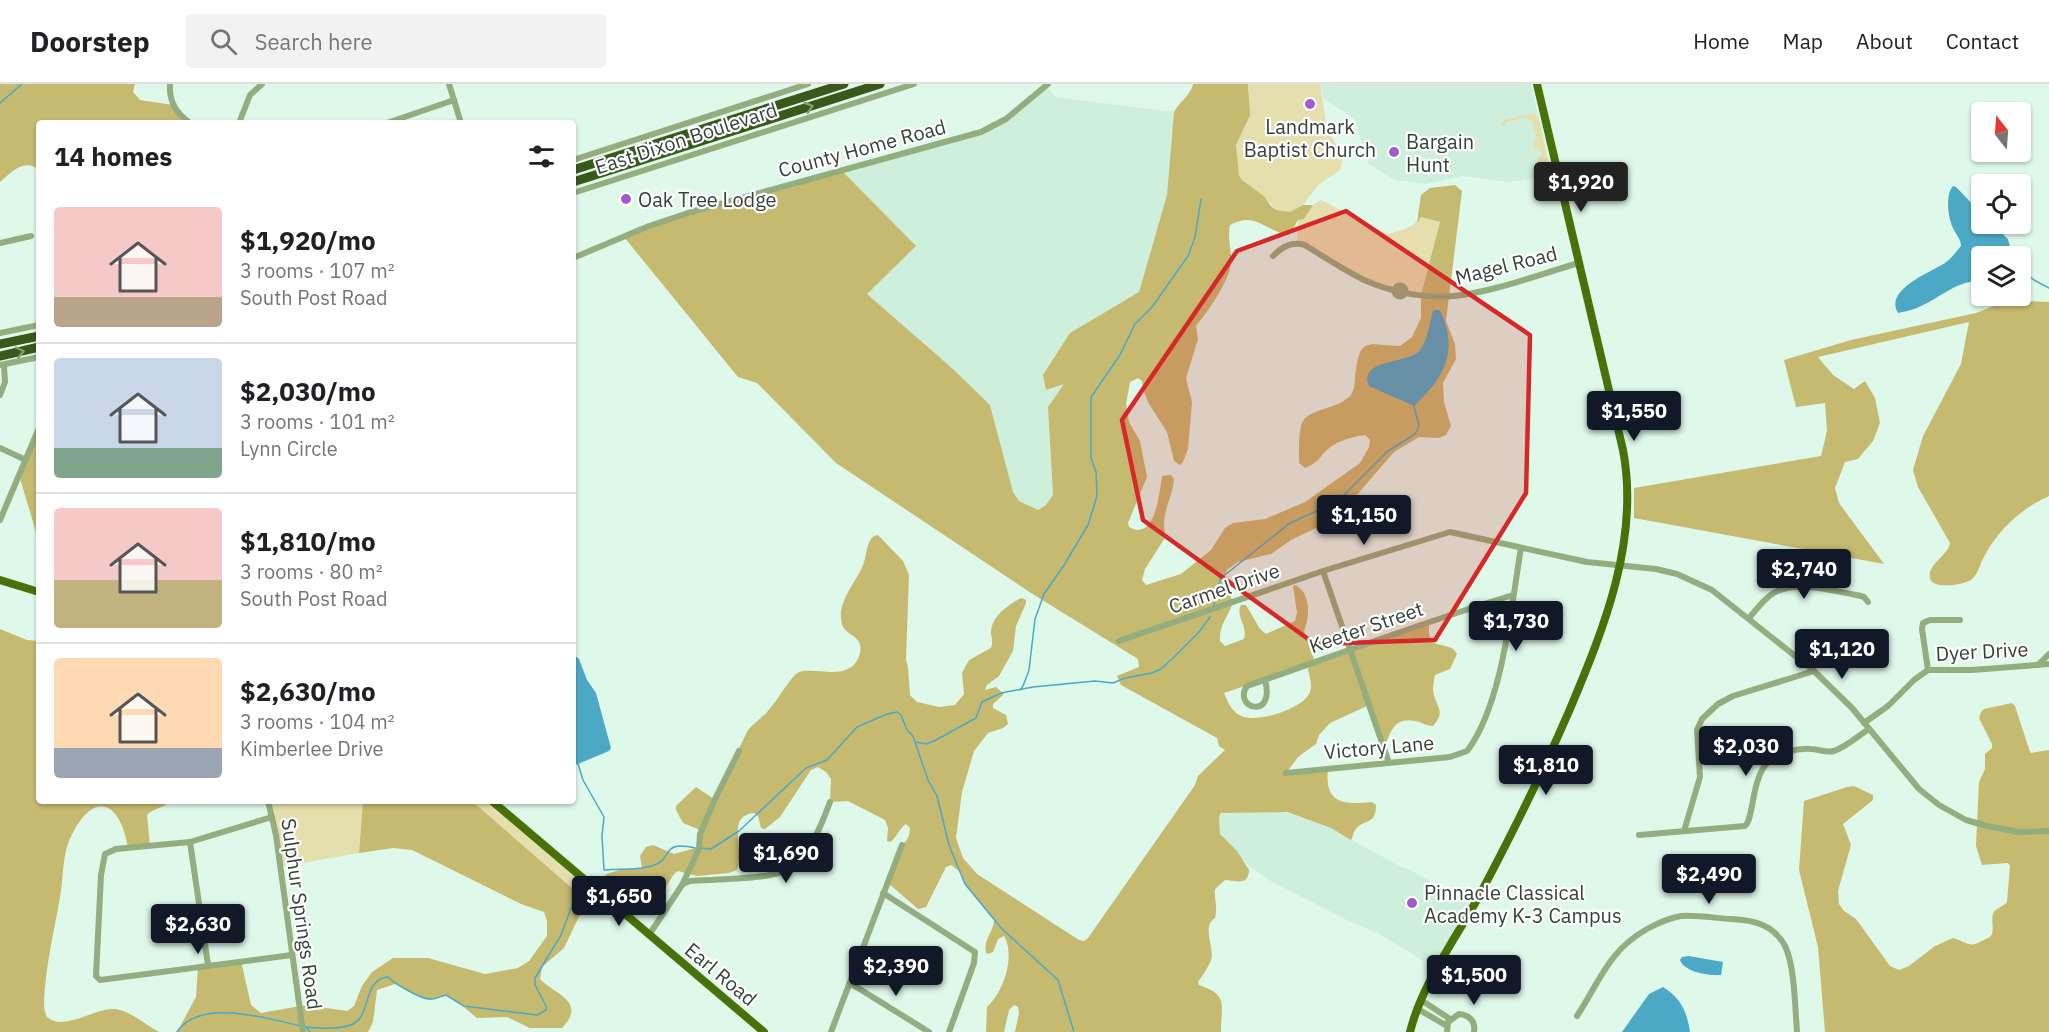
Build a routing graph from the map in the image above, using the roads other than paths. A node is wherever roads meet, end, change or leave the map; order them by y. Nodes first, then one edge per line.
1 (170, 84) edge
2 (262, 84) edge
3 (449, 84) edge
4 (808, 84) edge
5 (844, 84) edge
6 (880, 84) edge
7 (914, 84) edge
8 (1537, 84) edge
9 (1045, 85) edge
10 (768, 97) junction
11 (454, 100) junction
12 (771, 107) junction
13 (186, 120) edge
14 (240, 120) edge
15 (396, 120) edge
16 (460, 120) edge
17 (576, 159) edge
18 (607, 159) junction
19 (576, 169) edge
20 (576, 175) edge
21 (576, 181) edge
22 (576, 192) edge
23 (31, 236) dead end
24 (0, 243) edge
25 (1274, 256) dead end
26 (576, 257) edge
27 (1579, 263) junction
28 (36, 326) edge
29 (0, 333) edge
30 (36, 337) edge
31 (0, 344) edge
32 (36, 348) edge
33 (36, 357) edge
34 (1, 362) edge
35 (0, 395) edge
36 (36, 435) edge
37 (0, 448) edge
38 (26, 460) junction
39 (0, 520) edge
40 (1521, 548) junction
41 (1619, 566) junction
42 (1323, 571) junction
43 (0, 580) edge
44 (36, 591) edge
45 (1513, 595) junction
46 (1868, 602) dead end
47 (1749, 618) junction
48 (1960, 620) dead end
49 (1119, 641) dead end
50 (1350, 650) junction
51 (2049, 654) edge
52 (2049, 664) edge
53 (2038, 665) junction
54 (1928, 670) junction
55 (1814, 671) junction
56 (1265, 680) junction
57 (1867, 726) junction
58 (739, 751) dead end
59 (1389, 763) junction
60 (1286, 772) dead end
61 (830, 802) dead end
62 (269, 804) edge
63 (496, 804) edge
64 (272, 817) junction
65 (1684, 831) junction
66 (2049, 831) edge
67 (1639, 835) dead end
68 (190, 842) junction
69 (902, 845) dead end
70 (682, 885) junction
71 (883, 893) junction
72 (649, 935) junction
73 (292, 955) junction
74 (208, 965) junction
75 (850, 983) junction
76 (1421, 1000) junction
77 (1418, 1009) junction
78 (1577, 1016) dead end
79 (1450, 1018) junction
80 (303, 1028) edge
81 (1447, 1029) edge
82 (764, 1032) edge
83 (831, 1032) edge
84 (929, 1032) edge
85 (949, 1032) edge
86 (1410, 1032) edge
87 (1474, 1032) edge
88 (1797, 1032) edge

1 - 13 street
2 - 14 street
3 - 11 street
4 - 10 street, East Dixon Boulevard
5 - 12 highway, East Dixon Boulevard
21 -> 6 highway, East Dixon Boulevard
7 - 22 street, East Dixon Boulevard
8 - 27 main road
9 - 26 street, County Home Road
10 - 12 street
10 - 17 street, East Dixon Boulevard
11 - 15 street
11 - 16 street
12 - 18 highway, East Dixon Boulevard
18 - 19 highway, East Dixon Boulevard
18 - 20 highway
23 - 24 street
25 - 27 street, Magel Road
27 - 41 main road
28 - 29 street
30 - 31 highway
34 -> 32 highway
33 - 34 street
34 - 35 street
36 - 38 street
37 - 38 street
38 - 39 street
40 - 41 street, Carmel Drive
40 - 42 street, Carmel Drive
40 - 45 street
41 - 47 street, Carmel Drive
41 - 76 main road
42 - 49 street, Carmel Drive
42 - 50 street
43 - 44 main road
45 - 50 street, Keeter Street
45 - 59 street, Victory Lane
46 - 47 street
47 - 55 street, Carmel Drive
48 - 54 street
50 - 56 street, Keeter Street
50 - 59 street
51 - 53 street
52 - 53 street, Dyer Drive
53 - 54 street, Dyer Drive
54 - 57 street, Dyer Drive
55 - 57 street, Carmel Drive
55 - 65 street
56 - 56 street, Keeter Street
57 - 65 street, Dyer Drive
57 - 66 street, Carmel Drive
58 - 70 street
59 - 60 street, Victory Lane
61 - 70 street
62 - 64 street, Sulphur Springs Road
63 - 72 main road, Earl Road
64 - 68 street
64 - 73 street, Sulphur Springs Road
65 - 67 street
68 - 74 street
68 - 74 street
69 - 71 street
70 - 72 street
71 - 75 street
71 - 85 street
72 - 82 main road, Earl Road
73 - 74 street
73 - 80 street, Sulphur Springs Road
75 - 83 street
75 - 84 street
76 - 77 main road
76 - 79 street
77 - 81 street
77 - 86 main road
78 - 88 street
79 - 81 street
79 - 87 street

